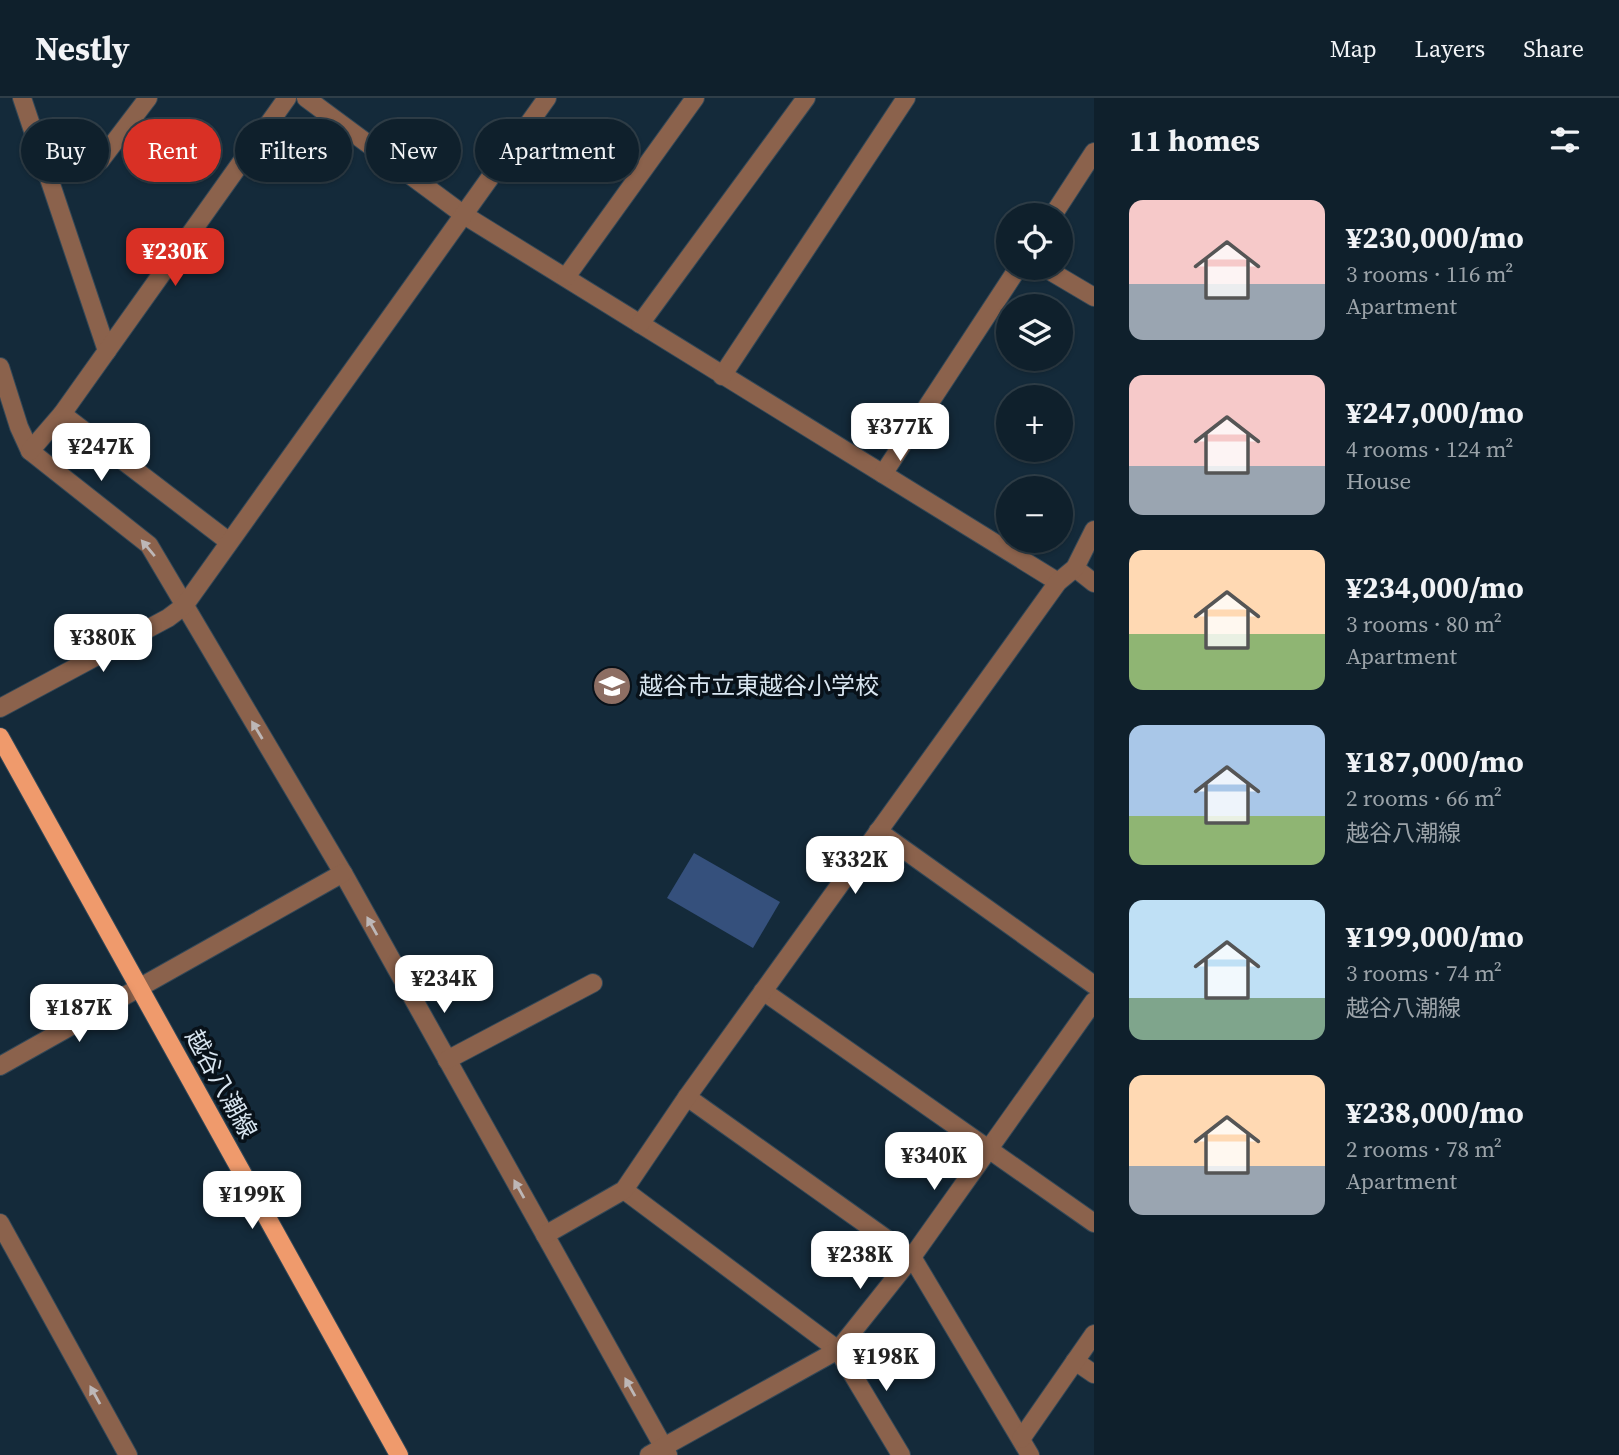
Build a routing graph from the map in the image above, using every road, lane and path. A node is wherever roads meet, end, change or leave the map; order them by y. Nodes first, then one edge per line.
1 (22, 98) edge
2 (148, 98) edge
3 (287, 98) edge
4 (306, 98) edge
5 (547, 98) edge
6 (695, 98) edge
7 (806, 98) edge
8 (906, 98) edge
9 (29, 119) edge
10 (109, 149) edge
11 (1094, 152) edge
12 (49, 182) edge
13 (1061, 203) edge
14 (464, 215) junction
15 (566, 277) junction
16 (1010, 280) edge
17 (1065, 280) edge
18 (1094, 297) edge
19 (640, 324) junction
20 (107, 351) junction
21 (0, 368) edge
22 (722, 376) junction
23 (62, 414) junction
24 (30, 451) junction
25 (883, 474) junction
26 (1094, 530) edge
27 (228, 541) junction
28 (1075, 568) junction
29 (1058, 582) junction
30 (1094, 583) edge
31 (184, 606) junction
32 (0, 708) edge
33 (0, 737) edge
34 (878, 831) junction
35 (342, 873) junction
36 (593, 983) dead end
37 (1094, 985) edge
38 (140, 988) junction
39 (762, 991) junction
40 (1094, 1001) edge
41 (447, 1060) junction
42 (0, 1066) edge
43 (687, 1097) junction
44 (987, 1149) junction
45 (624, 1190) junction
46 (0, 1223) edge
47 (1094, 1223) edge
48 (545, 1235) junction
49 (912, 1257) junction
50 (1094, 1334) edge
51 (838, 1350) junction
52 (1075, 1361) junction
53 (1094, 1374) edge
54 (1025, 1447) edge
55 (660, 1452) edge
56 (128, 1455) edge
57 (399, 1455) edge
58 (901, 1455) edge

1 - 9 street
2 - 10 street
3 - 20 street
4 - 14 street
5 - 14 street
6 - 15 street
7 - 19 street
8 - 22 street
11 - 13 street
12 - 20 street
14 - 15 street
14 - 27 street
15 - 19 street
16 - 25 street
17 - 18 street
19 - 22 street
20 - 23 street
21 - 24 street
22 - 25 street
23 - 24 street
23 - 27 street
31 -> 24 street
25 - 29 street
26 - 28 street
27 - 31 street
28 - 29 street
28 - 30 street
29 - 34 street
31 - 32 street
35 -> 31 street
33 - 38 main road, 越谷八潮線
34 - 37 street
34 - 39 street
35 - 38 street
41 -> 35 street
36 - 41 street
38 - 42 street
38 - 57 main road, 越谷八潮線
39 - 43 street
39 - 44 street
40 - 44 street
48 -> 41 street
43 - 45 street
43 - 49 street
44 - 47 street
44 - 49 street
45 - 48 street
45 - 51 street
56 -> 46 street
55 -> 48 street
49 - 51 street
49 - 54 street
50 - 52 street
51 - 55 street
51 - 58 street
52 - 53 street
52 - 54 street

